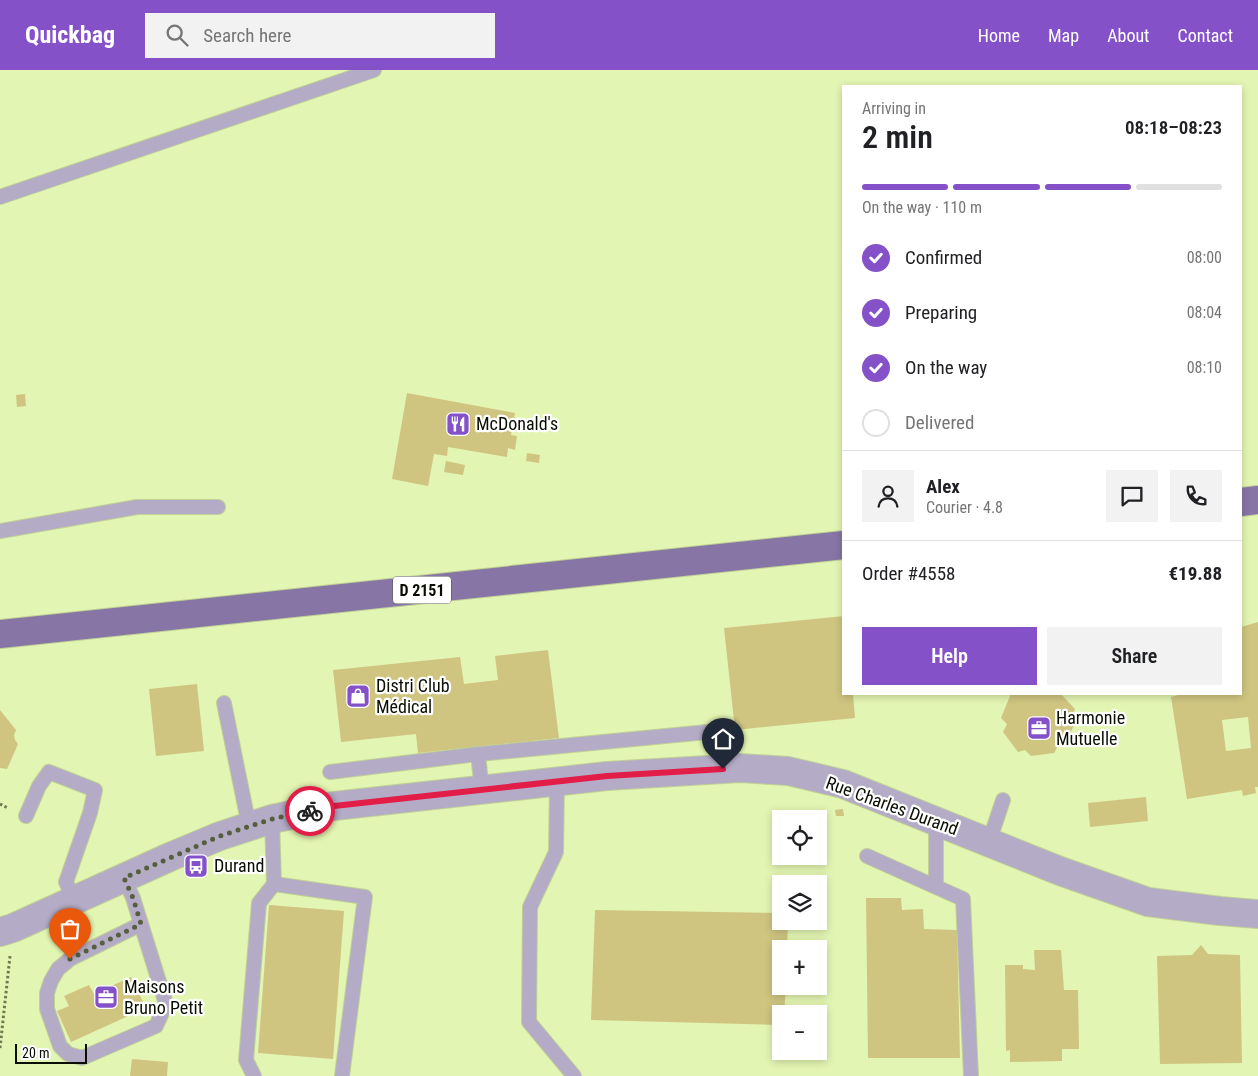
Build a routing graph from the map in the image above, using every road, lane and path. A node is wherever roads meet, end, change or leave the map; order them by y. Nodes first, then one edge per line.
1 (374, 70) edge
2 (0, 197) edge
3 (1258, 500) edge
4 (1242, 502) edge
5 (218, 507) dead end
6 (0, 531) edge
7 (842, 545) edge
8 (0, 634) edge
9 (224, 703) dead end
10 (728, 730) dead end
11 (478, 754) junction
12 (330, 772) dead end
13 (556, 782) junction
14 (482, 791) junction
15 (1003, 800) dead end
16 (26, 816) dead end
17 (936, 821) junction
18 (260, 823) junction
19 (989, 842) junction
20 (867, 856) dead end
21 (124, 878) junction
22 (274, 884) junction
23 (936, 886) junction
24 (74, 900) junction
25 (1258, 914) edge
26 (141, 924) junction
27 (6, 930) edge
28 (0, 1048) edge
29 (254, 1076) edge
30 (342, 1076) edge
31 (574, 1076) edge
32 (971, 1076) edge

1 - 2 lane
3 - 4 main road
5 - 6 lane
7 - 8 main road, D 2151
9 - 18 lane
10 - 11 lane
11 - 12 lane
11 - 14 lane
13 - 14 street, Rue Charles Durand
13 - 17 street, Rue Charles Durand
13 - 31 lane
14 - 18 street, Rue Charles Durand
15 - 19 lane
16 - 24 lane
17 - 19 street, Rue Charles Durand
17 - 23 lane
18 - 21 street, Rue Charles Durand
18 - 22 lane
19 - 25 street, Rue Charles Durand
20 - 23 lane
21 - 24 street, Rue Charles Durand
21 - 26 lane
22 - 29 lane
22 - 30 lane
23 - 32 lane
24 - 27 street, Rue Charles Durand
26 - 26 lane
27 - 28 path

